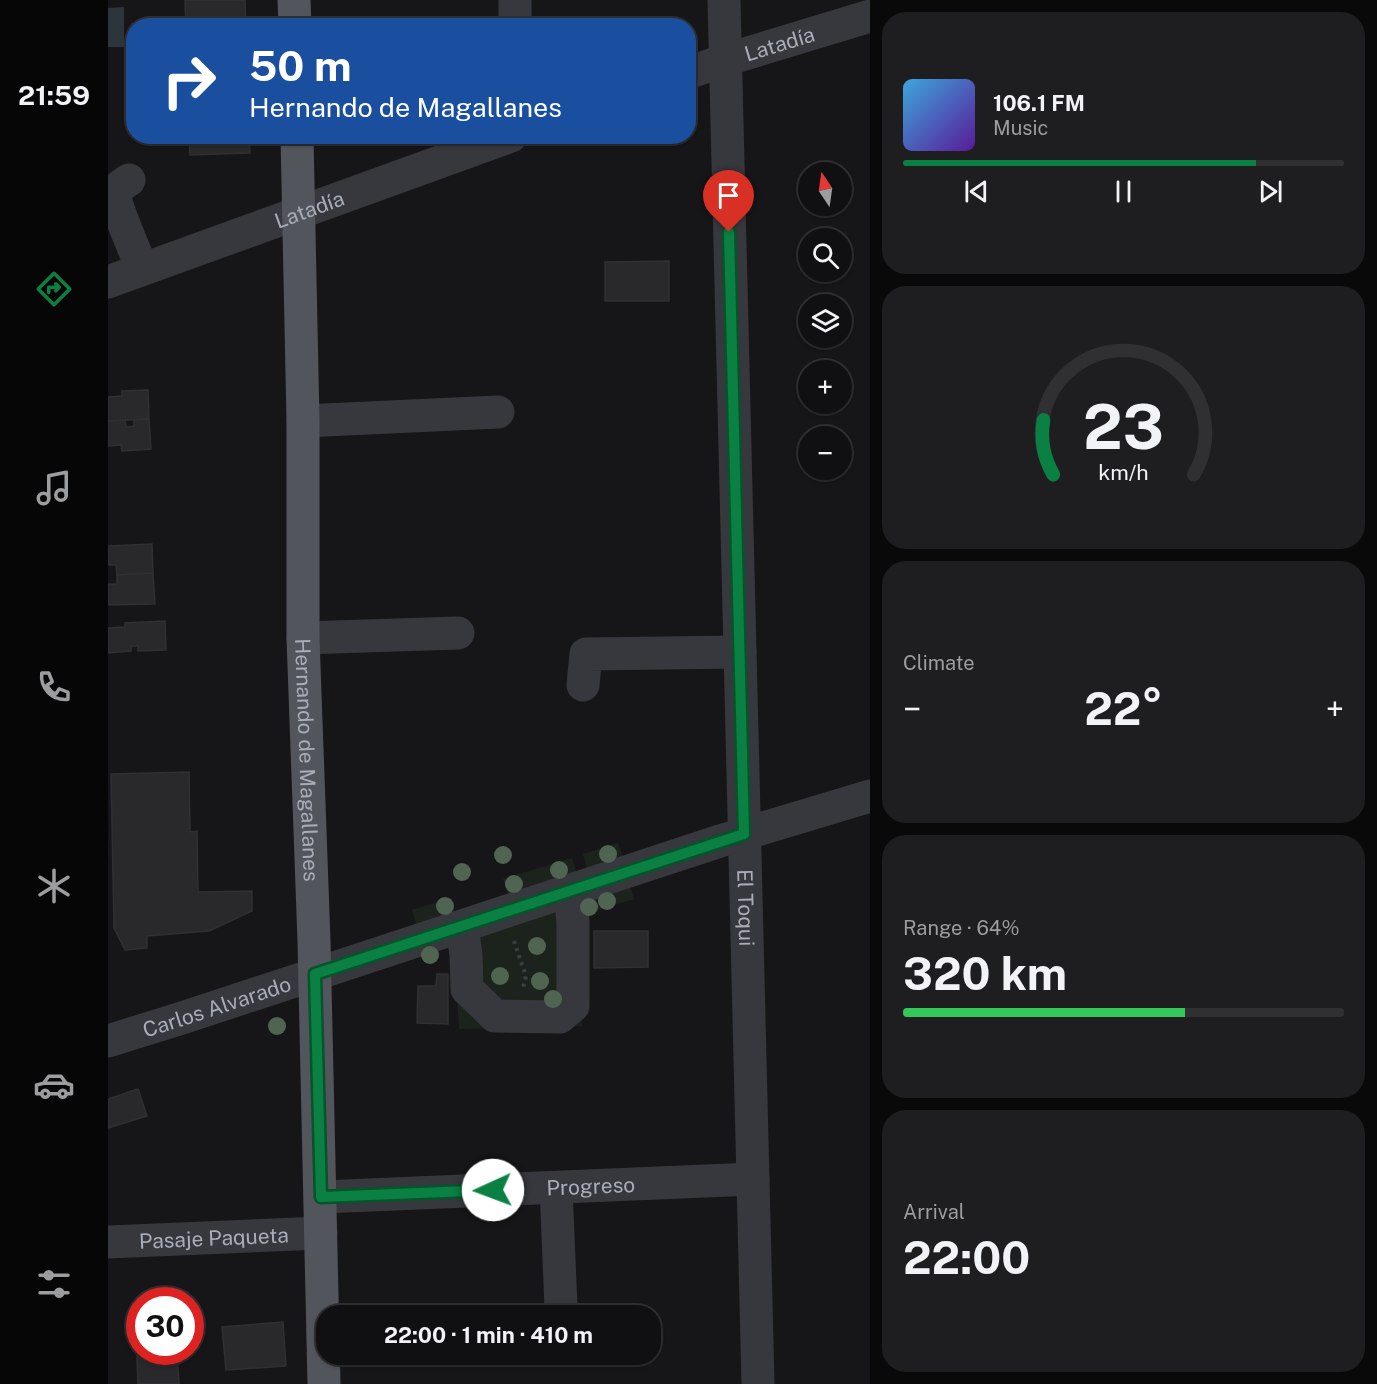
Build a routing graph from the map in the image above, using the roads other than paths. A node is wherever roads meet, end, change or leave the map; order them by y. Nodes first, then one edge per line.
1 (294, 0) edge
2 (515, 0) edge
3 (724, 0) edge
4 (870, 16) edge
5 (295, 18) edge
6 (515, 18) edge
7 (725, 60) junction
8 (696, 70) edge
9 (297, 144) edge
10 (489, 144) edge
11 (129, 180) dead end
12 (300, 213) junction
13 (142, 269) junction
14 (108, 282) edge
15 (498, 412) dead end
16 (303, 421) junction
17 (458, 633) dead end
18 (303, 638) junction
19 (740, 652) junction
20 (583, 685) dead end
21 (870, 796) edge
22 (744, 834) junction
23 (570, 892) junction
24 (462, 926) junction
25 (315, 974) junction
26 (108, 1041) edge
27 (753, 1179) junction
28 (556, 1188) junction
29 (321, 1197) junction
30 (321, 1233) junction
31 (108, 1242) edge
32 (561, 1305) edge
33 (324, 1384) edge
34 (758, 1384) edge

1 - 5 main road
2 - 6 street
3 - 7 street, El Toqui
4 - 7 street, Latadía
7 - 8 street, Latadía
7 - 19 street, El Toqui
9 - 12 main road, Hernando de Magallanes
10 - 12 street, Latadía
11 - 13 street
12 - 13 street, Latadía
12 - 16 main road, Hernando de Magallanes
13 - 14 street, Latadía
15 - 16 street
16 - 18 main road, Hernando de Magallanes
17 - 18 street
18 - 25 main road, Hernando de Magallanes
19 - 20 street
19 - 22 street, El Toqui
21 - 22 street, Carlos Alvarado
22 - 23 street, Carlos Alvarado
22 - 27 street, El Toqui
23 - 24 street, Carlos Alvarado
23 - 24 street
24 - 25 street, Carlos Alvarado
25 - 26 street, Carlos Alvarado
25 - 29 main road, Hernando de Magallanes
27 - 28 street, Progreso
27 - 34 street, El Toqui
28 - 29 street, Progreso
28 - 32 street
29 - 30 main road, Hernando de Magallanes
30 - 31 street, Pasaje Paqueta
30 - 33 main road, Hernando de Magallanes

